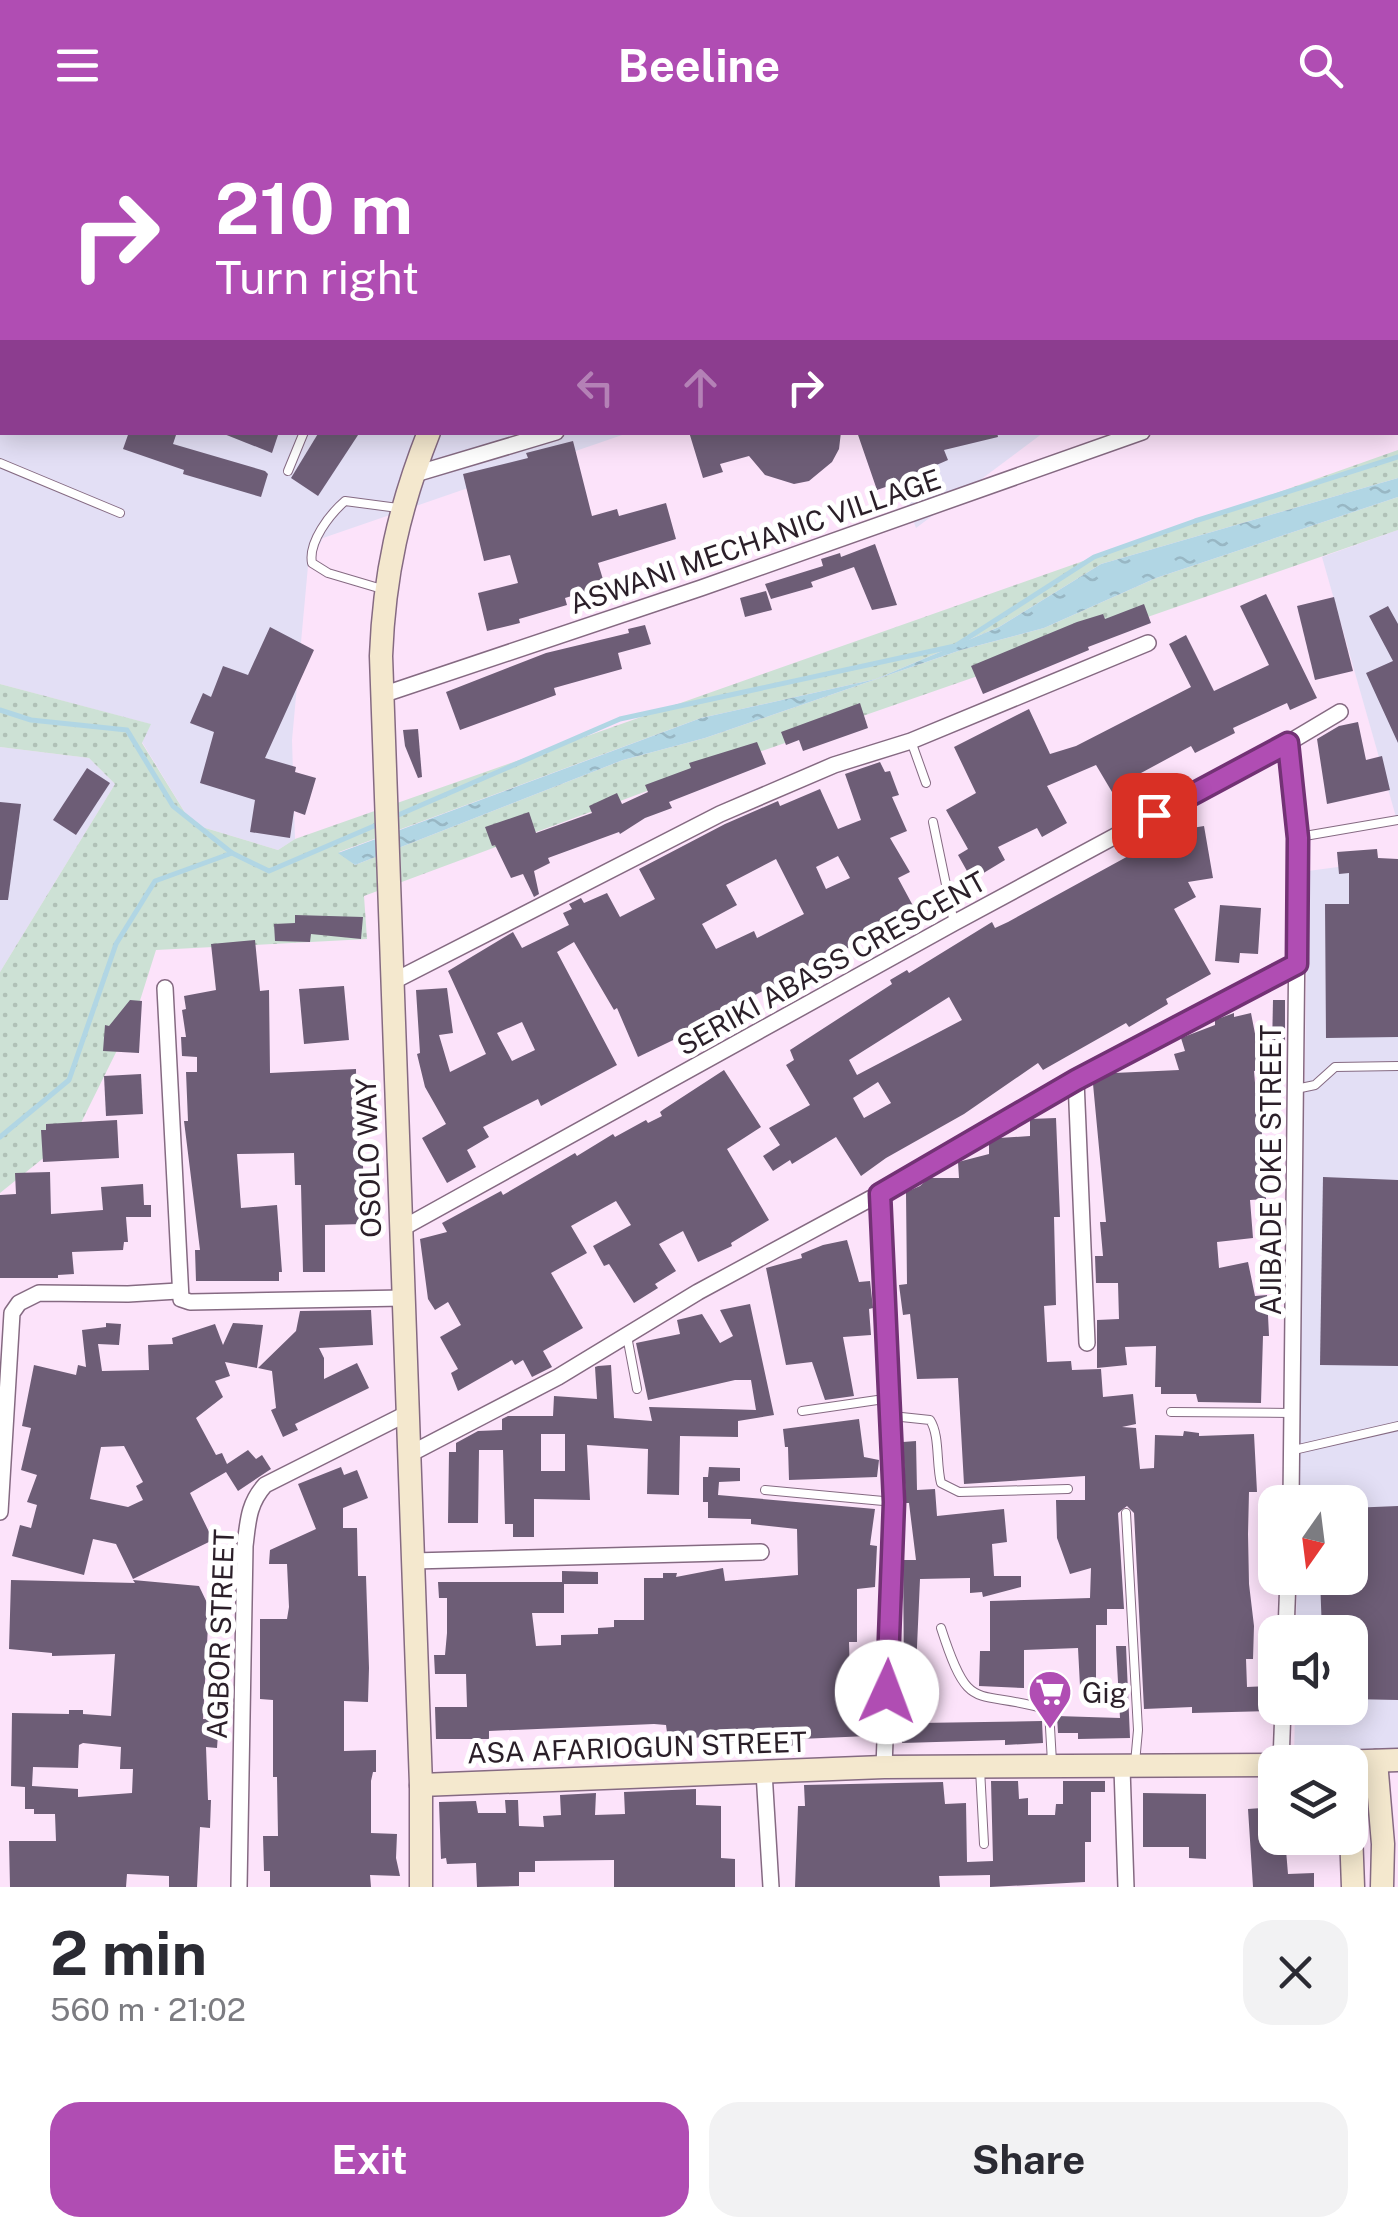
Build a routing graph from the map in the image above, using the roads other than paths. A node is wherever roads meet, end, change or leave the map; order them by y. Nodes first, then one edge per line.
1 (303, 435) edge
2 (427, 435) edge
3 (546, 435) edge
4 (1134, 435) edge
5 (0, 463) edge
6 (288, 471) dead end
7 (412, 476) junction
8 (402, 508) junction
9 (120, 513) dead end
10 (386, 590) junction
11 (1148, 643) dead end
12 (382, 695) junction
13 (1340, 712) dead end
14 (911, 741) junction
15 (1288, 743) junction
16 (926, 784) dead end
17 (1398, 820) edge
18 (933, 822) dead end
19 (1298, 838) junction
20 (954, 923) junction
21 (1297, 964) junction
22 (392, 982) junction
23 (165, 988) dead end
24 (1398, 1066) edge
25 (1076, 1080) junction
26 (1296, 1089) junction
27 (880, 1194) junction
28 (401, 1229) junction
29 (178, 1291) junction
30 (404, 1298) junction
31 (6, 1312) edge
32 (627, 1336) junction
33 (1087, 1343) dead end
34 (638, 1389) dead end
35 (891, 1398) junction
36 (802, 1411) dead end
37 (1172, 1412) dead end
38 (1293, 1413) junction
39 (406, 1414) junction
40 (892, 1416) junction
41 (1398, 1426) edge
42 (1294, 1450) junction
43 (410, 1454) junction
44 (1293, 1485) edge
45 (764, 1490) dead end
46 (1068, 1490) dead end
47 (894, 1502) junction
48 (0, 1512) edge
49 (1126, 1512) dead end
50 (761, 1552) dead end
51 (412, 1561) junction
52 (941, 1628) dead end
53 (1387, 1761) edge
54 (1258, 1765) edge
55 (980, 1766) junction
56 (1052, 1766) junction
57 (884, 1768) junction
58 (1128, 1768) junction
59 (764, 1772) junction
60 (421, 1785) junction
61 (984, 1844) dead end
62 (1352, 1855) edge
63 (239, 1887) edge
64 (421, 1887) edge
65 (771, 1887) edge
66 (1126, 1887) edge
67 (1353, 1887) edge
68 (1382, 1887) edge

1 - 6 lane
2 - 7 main road, OSOLO WAY
3 - 7 street
4 - 12 street, ASWANI MECHANIC VILLAGE
5 - 9 lane
7 - 8 main road, OSOLO WAY
8 - 10 main road, OSOLO WAY
8 - 10 lane
10 - 12 main road, OSOLO WAY
11 - 14 street
12 - 22 main road, OSOLO WAY
13 - 15 street, SERIKI ABASS CRESCENT
14 - 16 lane
14 - 22 street
15 - 19 street, AJIBADE OKE STREET
15 - 20 street, SERIKI ABASS CRESCENT
17 - 19 lane
18 - 20 lane
19 - 21 street, AJIBADE OKE STREET
20 - 28 street, SERIKI ABASS CRESCENT
21 - 25 street
21 - 26 street, AJIBADE OKE STREET
22 - 28 main road, OSOLO WAY
23 - 29 street
24 - 26 lane
25 - 27 street
25 - 33 street
26 - 38 street, AJIBADE OKE STREET
27 - 32 street
27 - 35 street
28 - 30 main road, OSOLO WAY
29 - 30 street
29 - 31 street
30 - 39 main road, OSOLO WAY
31 - 48 street
32 - 34 lane
32 - 43 street
35 - 36 lane
35 - 40 street
37 - 38 lane
38 - 42 street, AJIBADE OKE STREET
39 - 43 main road, OSOLO WAY
39 - 63 street, AGBOR STREET
40 - 46 lane
40 - 47 street
41 - 42 lane
42 - 44 street, AJIBADE OKE STREET
43 - 51 main road, OSOLO WAY
45 - 47 lane
47 - 57 street
49 - 58 lane
50 - 51 street
51 - 60 main road, OSOLO WAY
52 - 56 lane
53 - 68 main road
54 - 58 main road, ASA AFARIOGUN STREET
55 - 56 main road, ASA AFARIOGUN STREET
55 - 57 main road, ASA AFARIOGUN STREET
55 - 61 lane
56 - 58 main road, ASA AFARIOGUN STREET
57 - 59 main road, ASA AFARIOGUN STREET
58 - 66 street
59 - 60 main road, ASA AFARIOGUN STREET
59 - 65 street
60 - 64 main road, OSOLO WAY
62 - 67 main road

